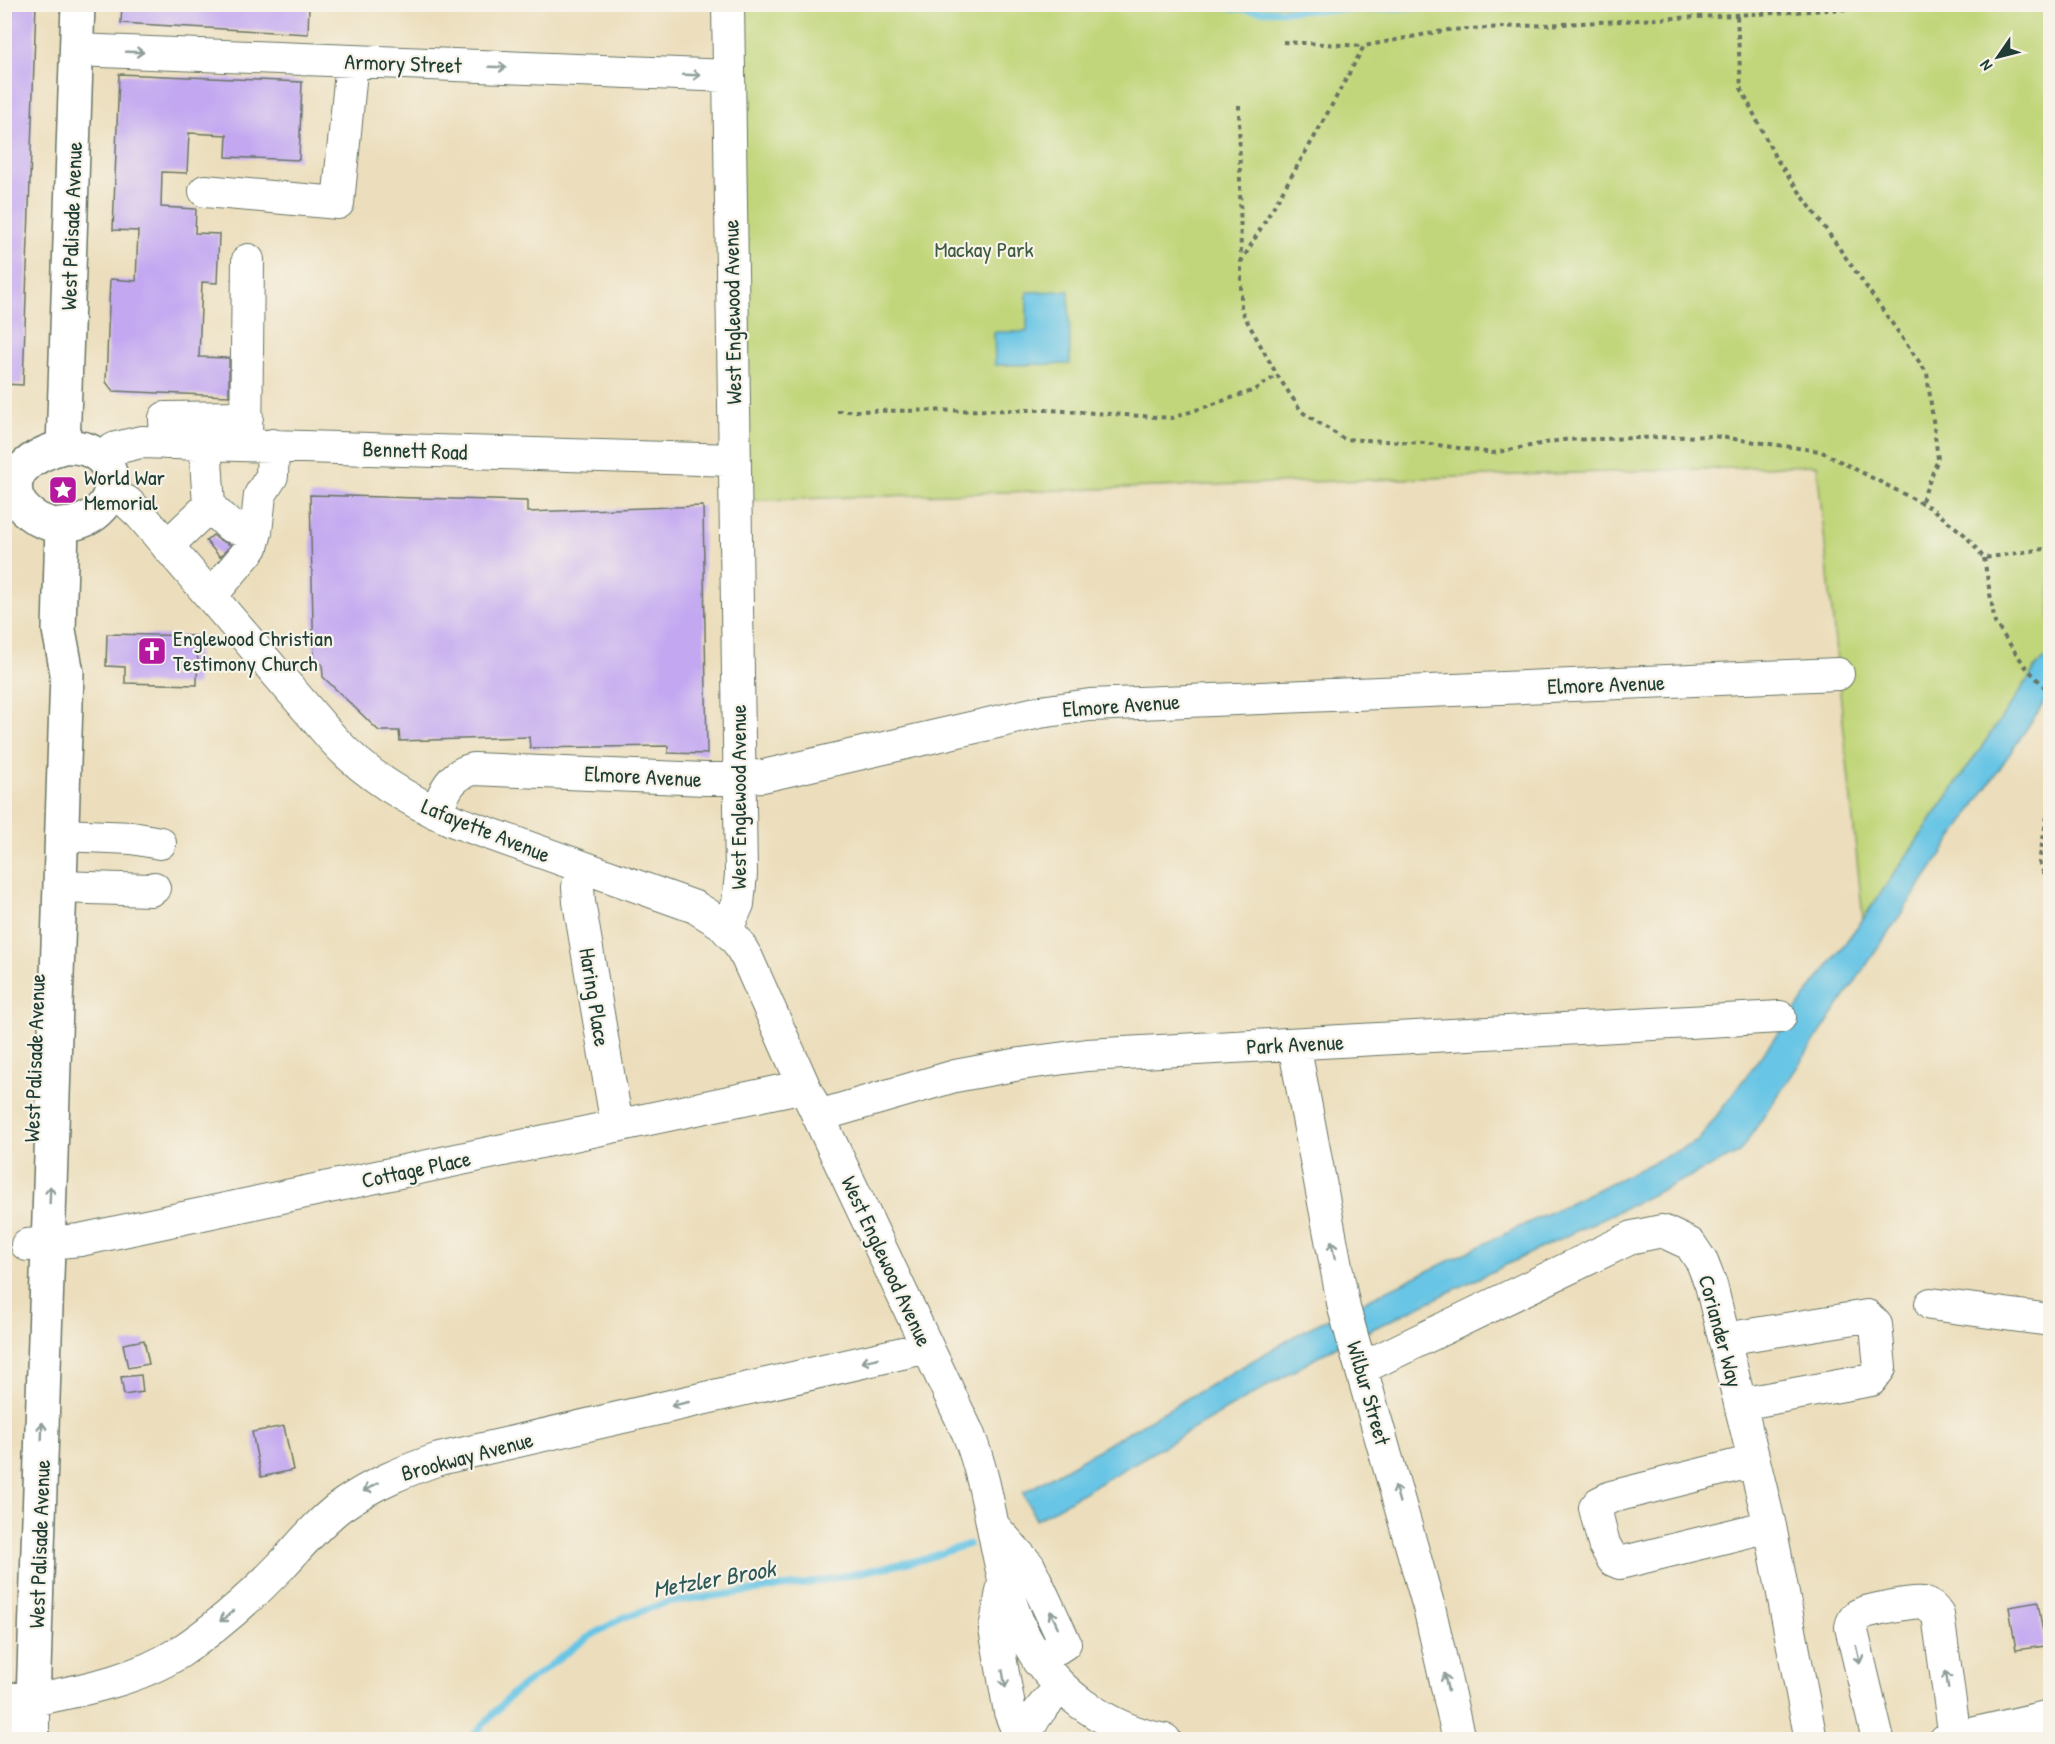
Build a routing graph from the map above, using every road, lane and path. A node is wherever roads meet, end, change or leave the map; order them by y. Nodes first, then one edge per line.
1 (78, 4) edge
2 (728, 4) edge
3 (1946, 4) edge
4 (1737, 16) junction
5 (1283, 42) dead end
6 (1364, 46) junction
7 (76, 50) junction
8 (352, 61) junction
9 (729, 76) junction
10 (1239, 105) dead end
11 (205, 191) dead end
12 (248, 260) dead end
13 (1240, 262) junction
14 (1277, 375) junction
15 (837, 411) dead end
16 (256, 436) junction
17 (166, 443) junction
18 (205, 444) junction
19 (63, 447) junction
20 (99, 457) junction
21 (734, 460) junction
22 (10, 479) edge
23 (110, 494) junction
24 (1921, 503) junction
25 (209, 506) junction
26 (62, 525) junction
27 (256, 532) junction
28 (167, 546) junction
29 (2050, 548) edge
30 (1984, 558) junction
31 (211, 596) junction
32 (1838, 675) dead end
33 (2050, 693) edge
34 (739, 779) junction
35 (2050, 799) edge
36 (436, 813) junction
37 (160, 843) dead end
38 (56, 861) junction
39 (582, 867) junction
40 (2050, 887) edge
41 (154, 888) dead end
42 (727, 928) junction
43 (1780, 1017) dead end
44 (1294, 1044) junction
45 (804, 1086) junction
46 (818, 1116) junction
47 (617, 1126) junction
48 (38, 1244) junction
49 (1931, 1305) dead end
50 (2050, 1320) edge
51 (1724, 1339) junction
52 (927, 1346) junction
53 (1361, 1364) junction
54 (1740, 1404) junction
55 (1754, 1461) junction
56 (1770, 1526) junction
57 (994, 1527) junction
58 (1004, 1580) junction
59 (1038, 1661) junction
60 (1062, 1688) junction
61 (16, 1699) edge
62 (2050, 1716) edge
63 (1950, 1739) edge
64 (9, 1740) edge
65 (33, 1740) edge
66 (1021, 1740) edge
67 (1026, 1740) edge
68 (1165, 1740) edge
69 (1458, 1740) edge
70 (1811, 1740) edge
71 (1878, 1740) edge

1 - 7 main road, West Palisade Avenue
2 - 9 street, West Englewood Avenue
3 - 4 path
4 - 6 path
4 - 24 path
5 - 6 path
6 - 13 path
7 -> 8 street, Armory Street
7 - 19 main road, West Palisade Avenue
8 -> 9 street, Armory Street
8 - 11 street
9 - 21 street, West Englewood Avenue
10 - 13 path
12 - 16 street
13 - 14 path
14 - 15 path
14 - 24 path
16 - 17 street
16 - 18 street, Bennett Road
16 - 21 street, Bennett Road
16 - 27 street
17 - 18 street, Bennett Road
17 - 20 street, Bennett Road
18 - 25 street
19 - 20 main road
19 - 22 main road
20 - 23 main road
21 - 34 street, West Englewood Avenue
22 - 26 main road
23 - 26 main road
23 - 28 street, Lafayette Avenue
24 - 30 path
25 - 27 street
25 - 28 street
26 - 38 main road, West Palisade Avenue
27 - 31 street
28 - 31 street, Lafayette Avenue
29 - 30 path
30 - 33 path
31 - 36 street, Lafayette Avenue
32 - 34 street, Elmore Avenue
34 - 36 street, Elmore Avenue
34 - 42 street, West Englewood Avenue
35 - 40 path
36 - 39 street, Lafayette Avenue
37 - 38 street
38 - 41 street
38 - 48 main road, West Palisade Avenue
39 - 42 street, Lafayette Avenue
39 - 47 street, Haring Place
42 - 45 street, West Englewood Avenue
43 - 44 street, Park Avenue
44 - 46 street, Park Avenue
53 -> 44 street, Wilbur Street
45 - 46 street, West Englewood Avenue
45 - 47 street, Cottage Place
46 - 52 street, West Englewood Avenue
47 - 48 street, Cottage Place
48 - 61 main road, West Palisade Avenue
49 - 50 street
51 - 53 street, Coriander Way
51 - 54 street, Coriander Way
51 - 54 street
52 - 57 street, West Englewood Avenue
52 -> 61 street, Brookway Avenue
69 -> 53 street, Wilbur Street
54 - 55 street, Coriander Way
55 - 56 street, Coriander Way
55 - 56 street
56 - 70 street, Coriander Way
57 - 58 street, West Englewood Avenue
59 -> 57 street
58 - 59 street
58 -> 66 street, West Englewood Avenue
59 - 60 street
60 - 67 street
60 - 68 street
61 - 64 street, West Palisade Avenue
61 - 65 street, West Palisade Avenue
62 - 63 street
63 -> 71 street

